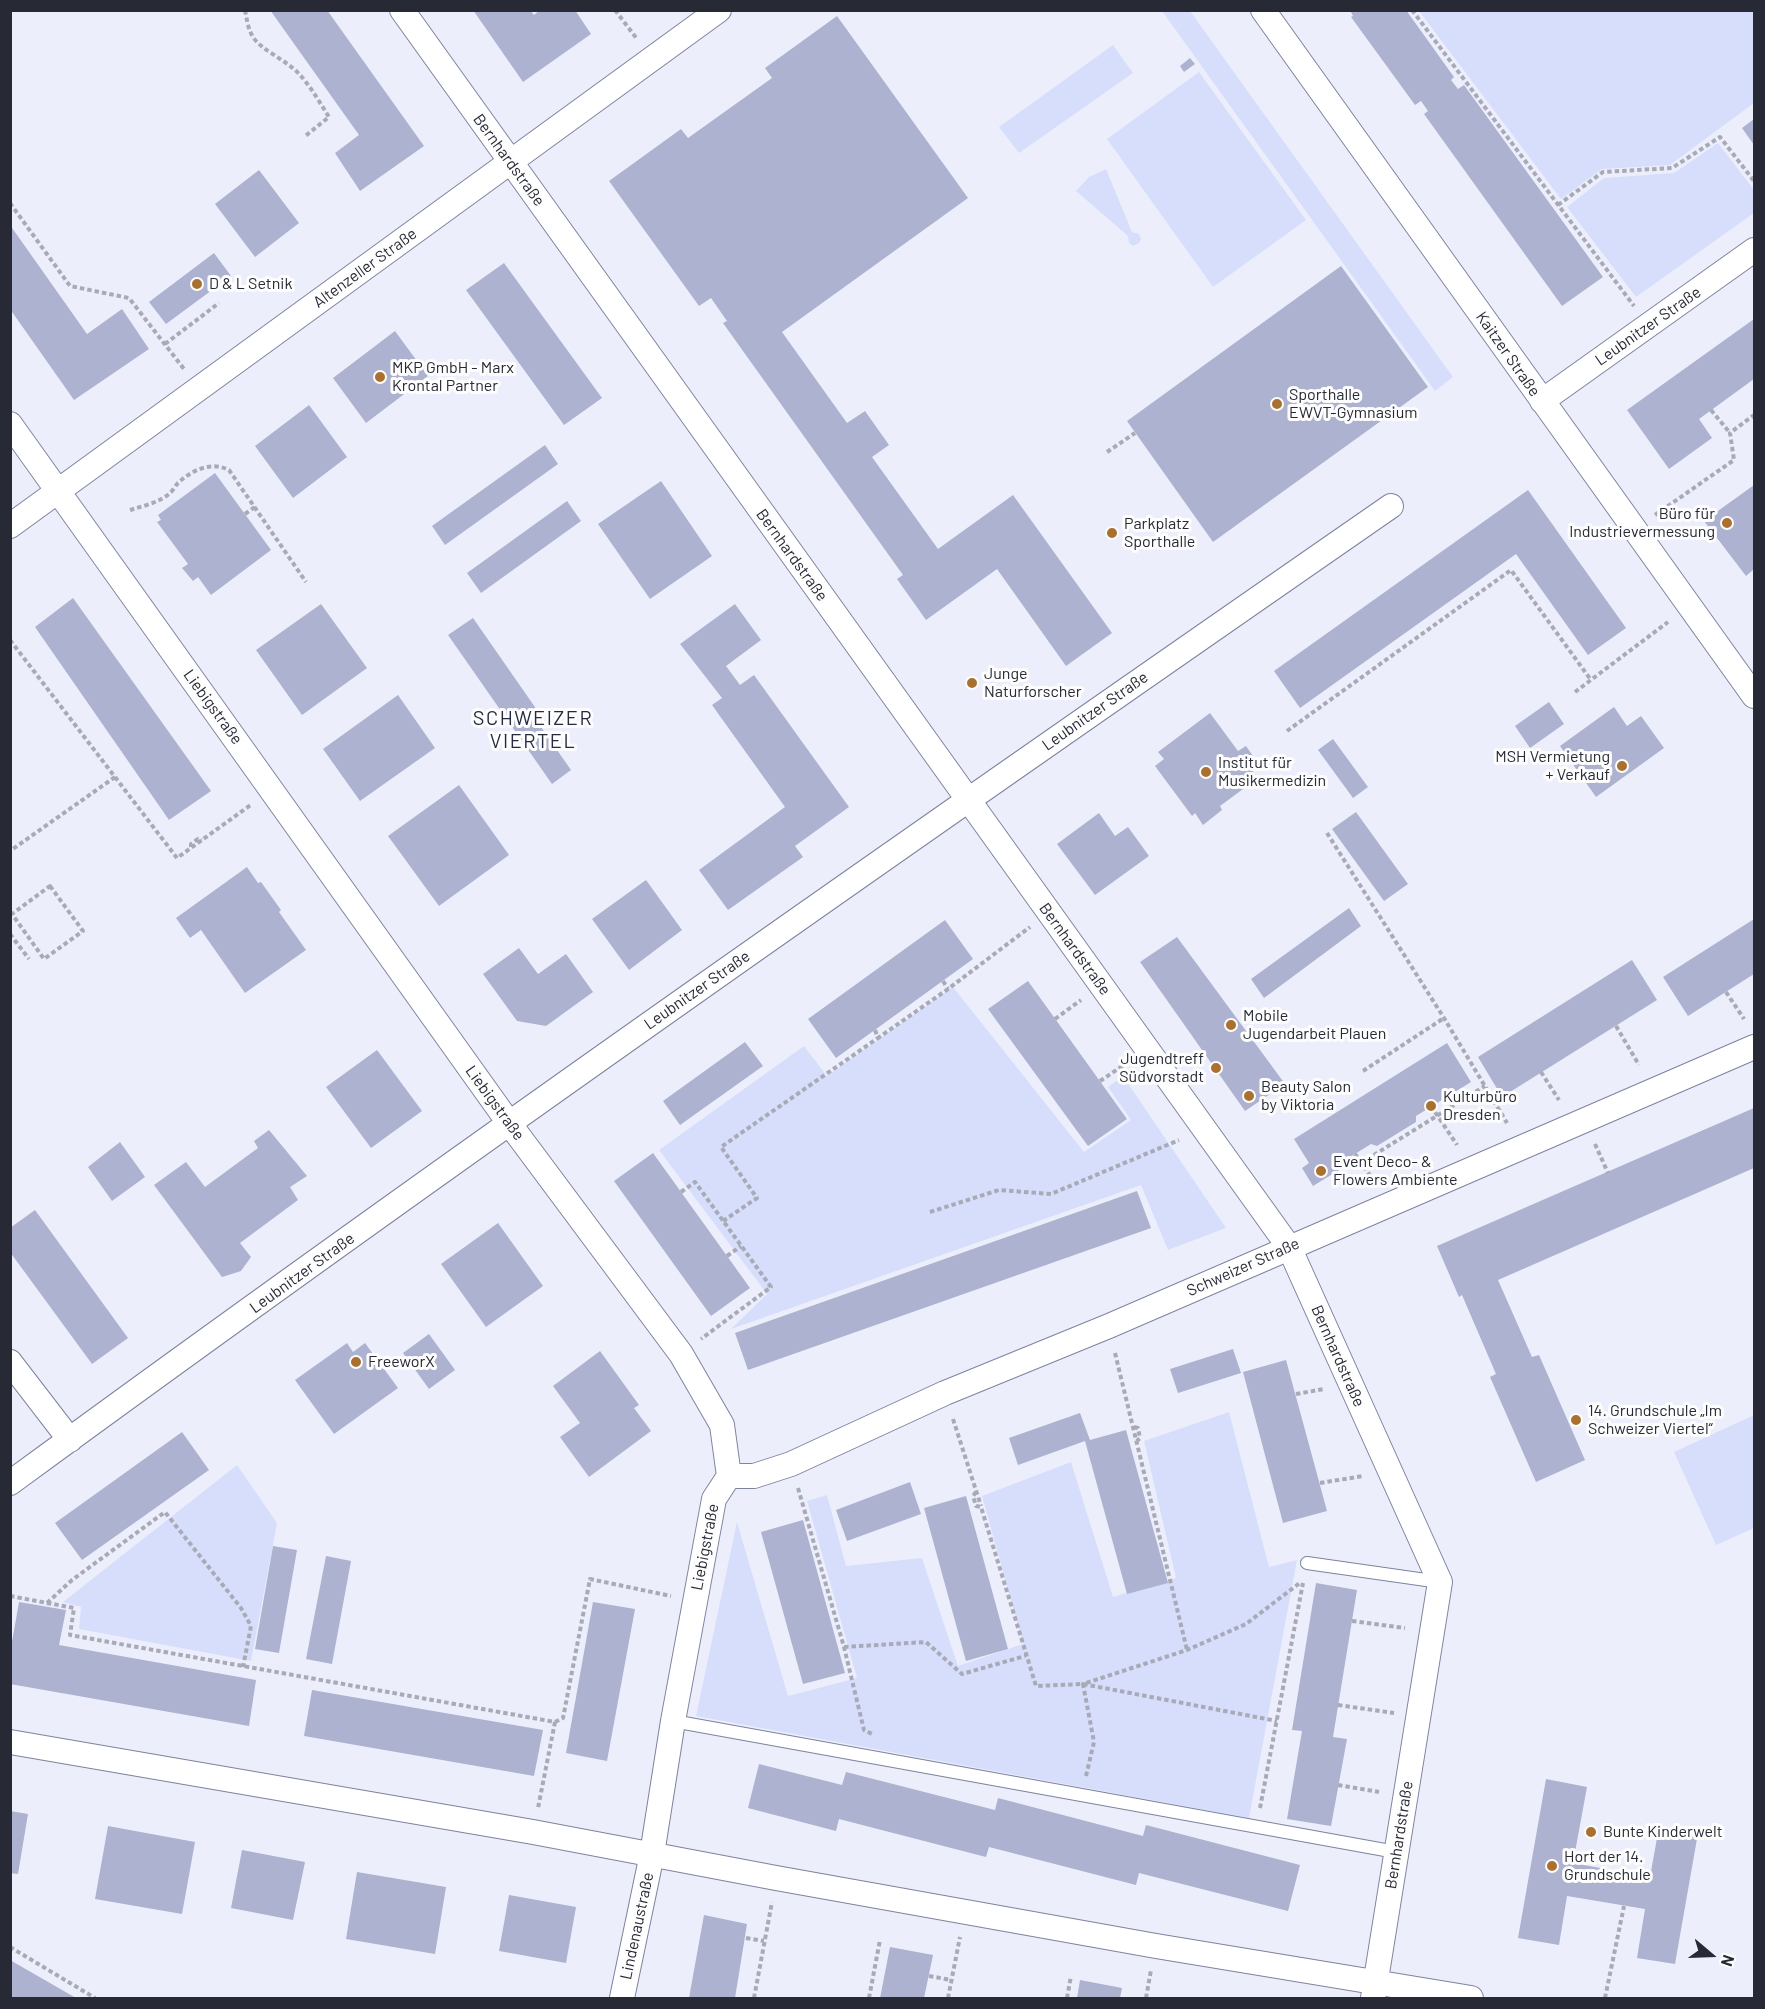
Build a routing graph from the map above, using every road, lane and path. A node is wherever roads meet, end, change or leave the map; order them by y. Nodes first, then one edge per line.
1 (245, 10) edge
2 (402, 10) edge
3 (615, 10) edge
4 (719, 10) edge
5 (1263, 10) edge
6 (1412, 10) edge
7 (652, 59) junction
8 (304, 136) dead end
9 (511, 162) junction
10 (1755, 181) edge
11 (10, 203) edge
12 (1558, 206) junction
13 (1755, 250) edge
14 (219, 303) dead end
15 (1649, 325) junction
16 (165, 345) junction
17 (200, 388) junction
18 (1542, 401) junction
19 (1711, 410) dead end
20 (1755, 415) edge
21 (10, 424) edge
22 (1135, 433) dead end
23 (1730, 433) junction
24 (1107, 452) dead end
25 (58, 491) junction
26 (1390, 506) dead end
27 (255, 507) junction
28 (130, 510) dead end
29 (245, 514) dead end
30 (10, 526) edge
31 (1635, 529) junction
32 (306, 582) dead end
33 (1690, 606) junction
34 (10, 640) edge
35 (1591, 680) junction
36 (1575, 692) dead end
37 (1755, 696) edge
38 (1287, 731) dead end
39 (115, 777) junction
40 (272, 790) junction
41 (968, 799) junction
42 (1327, 833) dead end
43 (10, 851) edge
44 (1049, 912) junction
45 (11, 913) edge
46 (10, 934) edge
47 (29, 960) dead end
48 (943, 981) dead end
49 (948, 988) junction
50 (1726, 992) dead end
51 (1444, 1018) junction
52 (1744, 1019) dead end
53 (1616, 1026) dead end
54 (875, 1030) dead end
55 (878, 1038) junction
56 (1755, 1047) edge
57 (1640, 1065) dead end
58 (1363, 1071) dead end
59 (1541, 1072) dead end
60 (1485, 1086) junction
61 (1559, 1101) dead end
62 (1431, 1106) dead end
63 (1438, 1116) junction
64 (509, 1123) junction
65 (1507, 1123) dead end
66 (1205, 1130) junction
67 (1457, 1145) dead end
68 (1598, 1153) dead end
69 (1356, 1154) dead end
70 (1361, 1163) junction
71 (1608, 1173) dead end
72 (1374, 1181) dead end
73 (681, 1192) dead end
74 (930, 1212) dead end
75 (723, 1221) junction
76 (741, 1246) junction
77 (1289, 1247) junction
78 (727, 1256) dead end
79 (1109, 1326) junction
80 (681, 1354) junction
81 (10, 1362) edge
82 (945, 1393) junction
83 (70, 1440) junction
84 (791, 1464) junction
85 (1390, 1472) junction
86 (729, 1476) junction
87 (10, 1484) edge
88 (1320, 1484) dead end
89 (1307, 1563) dead end
90 (1440, 1582) junction
91 (10, 1596) edge
92 (695, 1600) junction
93 (46, 1603) junction
94 (1352, 1621) dead end
95 (1432, 1632) junction
96 (844, 1647) junction
97 (1187, 1650) junction
98 (1025, 1656) junction
99 (243, 1667) junction
100 (1083, 1684) junction
101 (1338, 1706) dead end
102 (1418, 1716) junction
103 (1277, 1720) junction
104 (673, 1721) junction
105 (555, 1722) junction
106 (864, 1730) dead end
107 (10, 1742) edge
108 (1338, 1785) dead end
109 (1083, 1795) junction
110 (1405, 1797) junction
111 (1257, 1827) junction
112 (533, 1832) junction
113 (1396, 1852) junction
114 (652, 1854) junction
115 (776, 1878) junction
116 (1624, 1906) dead end
117 (964, 1912) junction
118 (746, 1938) dead end
119 (880, 1940) dead end
120 (764, 1941) junction
121 (10, 1947) edge
122 (929, 1976) dead end
123 (1071, 1976) dead end
124 (951, 1980) junction
125 (1374, 1991) edge
126 (94, 1998) edge
127 (622, 1998) edge
128 (754, 1998) edge
129 (869, 1998) edge
130 (948, 1998) edge
131 (1067, 1998) edge
132 (1471, 1998) edge
133 (1605, 1998) edge

1 - 8 path
2 - 9 street, Bernhardstraße
3 - 7 path
4 - 7 street, Altenzeller Straße
5 - 18 street, Kaitzer Straße
6 - 12 path
7 - 9 street, Altenzeller Straße
9 - 17 street, Altenzeller Straße
9 - 41 street, Bernhardstraße
10 - 12 path
11 - 16 path
12 - 15 path
13 - 15 street, Leubnitzer Straße
14 - 16 path
15 - 18 street, Leubnitzer Straße
16 - 17 path
17 - 25 street, Altenzeller Straße
18 - 31 street, Kaitzer Straße
19 - 23 path
20 - 23 path
21 - 25 street, Liebigstraße
22 - 24 path
23 - 31 path
25 - 30 street, Altenzeller Straße
25 - 40 street, Liebigstraße
26 - 41 street, Leubnitzer Straße
27 - 28 path
27 - 29 path
27 - 32 path
31 - 33 street, Kaitzer Straße
33 - 35 path
33 - 37 street, Kaitzer Straße
34 - 39 path
35 - 36 path
35 - 38 path
39 - 40 path
39 - 43 path
40 - 64 street, Liebigstraße
41 - 44 street, Bernhardstraße
41 - 64 street, Leubnitzer Straße
42 - 51 path
44 - 49 path
44 - 66 street, Bernhardstraße
45 - 45 path
46 - 47 path
48 - 49 path
49 - 55 path
50 - 52 path
51 - 58 path
51 - 60 path
53 - 57 path
54 - 55 path
55 - 75 path
56 - 77 street, Schweizer Straße
59 - 61 path
60 - 63 path
60 - 65 path
62 - 63 path
63 - 67 path
63 - 70 path
64 - 80 street, Liebigstraße
64 - 83 street, Leubnitzer Straße
66 - 74 path
66 - 77 street, Bernhardstraße
68 - 71 path
69 - 70 path
70 - 72 path
73 - 75 path
75 - 76 path
76 - 78 path
76 - 80 path
77 - 79 street, Schweizer Straße
77 - 85 street, Bernhardstraße
79 - 82 street, Schweizer Straße
79 - 97 path
80 - 86 street, Liebigstraße
81 - 83 street
82 - 84 street, Schweizer Straße
82 - 98 path
83 - 87 street, Leubnitzer Straße
84 - 86 street, Schweizer Straße
84 - 96 path
85 - 88 path
85 - 90 street, Bernhardstraße
86 - 92 street, Liebigstraße
89 - 90 lane
90 - 95 street, Bernhardstraße
91 - 93 path
92 - 104 street, Liebigstraße
92 - 105 path
93 - 99 path
93 - 99 path
94 - 95 path
95 - 102 street, Bernhardstraße
96 - 98 path
96 - 106 path
97 - 100 path
97 - 103 path
98 - 100 path
99 - 105 path
100 - 103 path
100 - 109 path
101 - 102 path
102 - 110 street, Bernhardstraße
103 - 111 path
104 - 109 lane
104 - 114 street, Liebigstraße
105 - 112 path
107 - 112 street
108 - 110 path
109 - 111 lane
110 - 113 street, Bernhardstraße
111 - 113 lane
112 - 114 street
113 - 125 street, Bernhardstraße
114 - 115 street
114 - 127 street, Lindenaustraße
115 - 117 street
115 - 120 path
116 - 133 path
117 - 124 path
117 - 125 street
118 - 120 path
119 - 129 path
120 - 128 path
121 - 126 path
122 - 124 path
123 - 131 path
124 - 130 path
125 - 132 street

